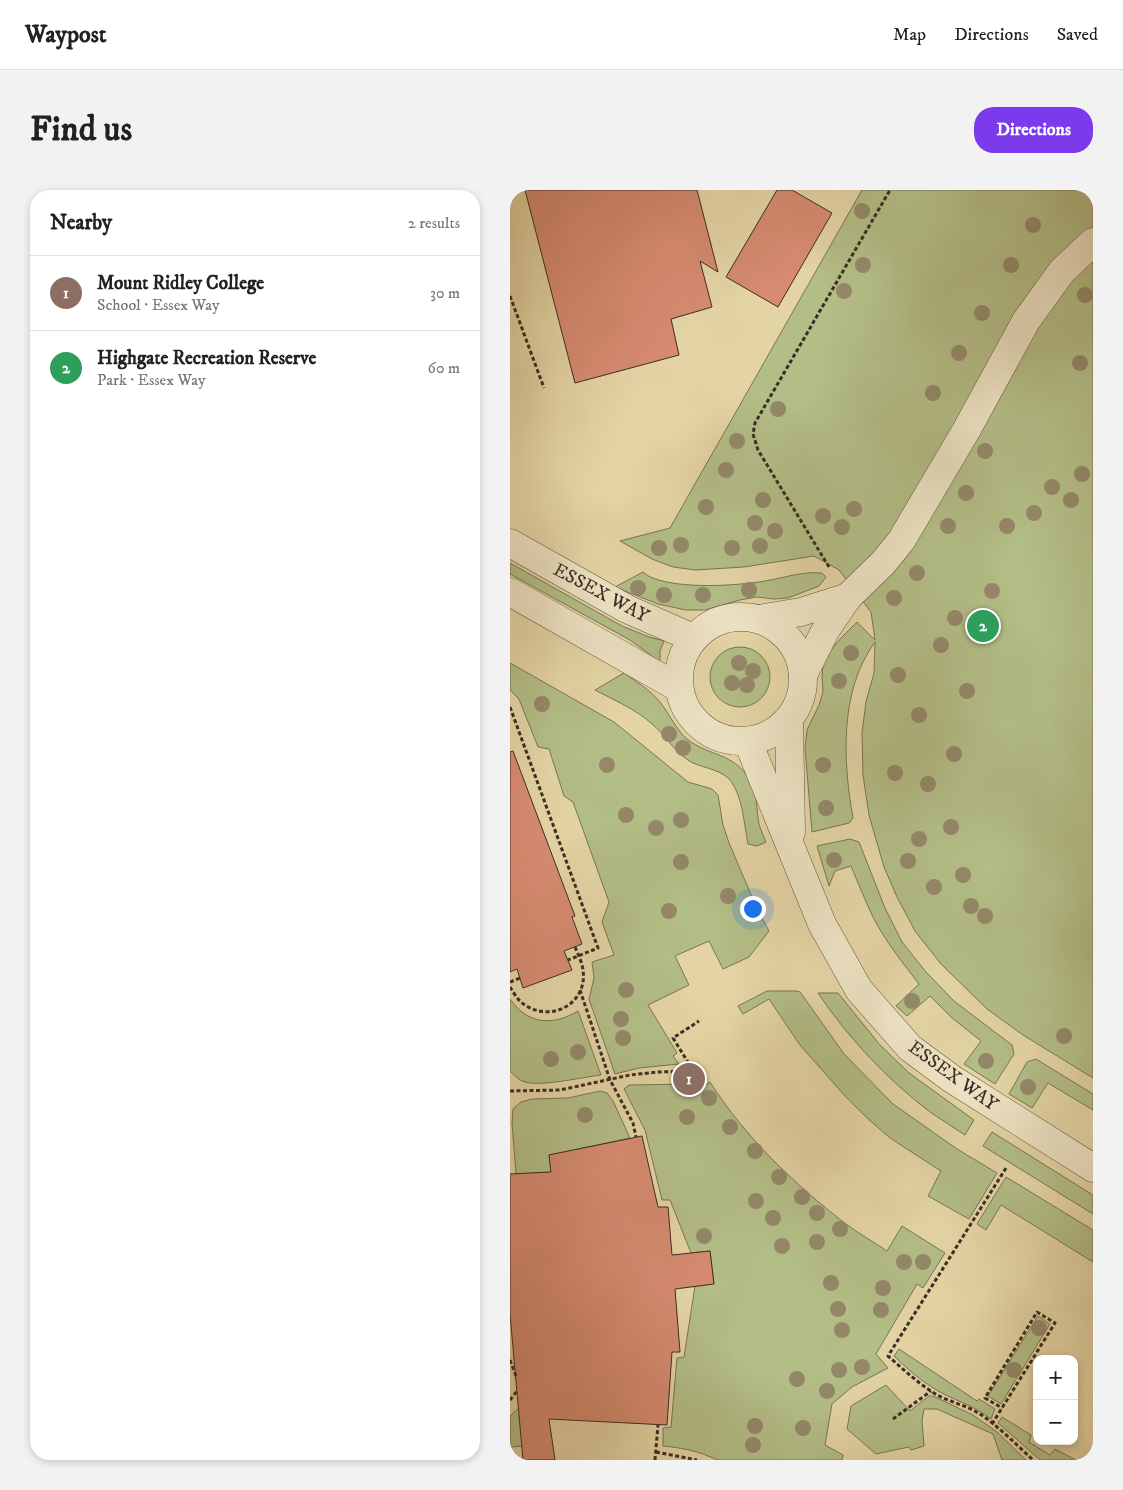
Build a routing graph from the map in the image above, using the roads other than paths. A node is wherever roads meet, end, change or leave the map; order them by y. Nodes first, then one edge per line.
1 (1093, 242) edge
2 (510, 543) edge
3 (510, 592) edge
4 (848, 597) junction
5 (759, 619) junction
6 (693, 638) junction
7 (803, 675) junction
8 (679, 688) junction
9 (789, 720) junction
10 (748, 742) junction
11 (791, 846) junction
12 (1093, 1168) edge

1 - 4 street
2 - 6 street, ESSEX WAY
3 - 8 street
4 - 5 street
4 - 7 street
5 - 6 street, ESSEX WAY
5 - 7 street, ESSEX WAY
6 - 8 street, ESSEX WAY
7 - 9 street, ESSEX WAY
8 - 10 street, ESSEX WAY
9 - 10 street, ESSEX WAY
9 - 11 street, ESSEX WAY
10 - 11 street, ESSEX WAY
11 - 12 street, ESSEX WAY

